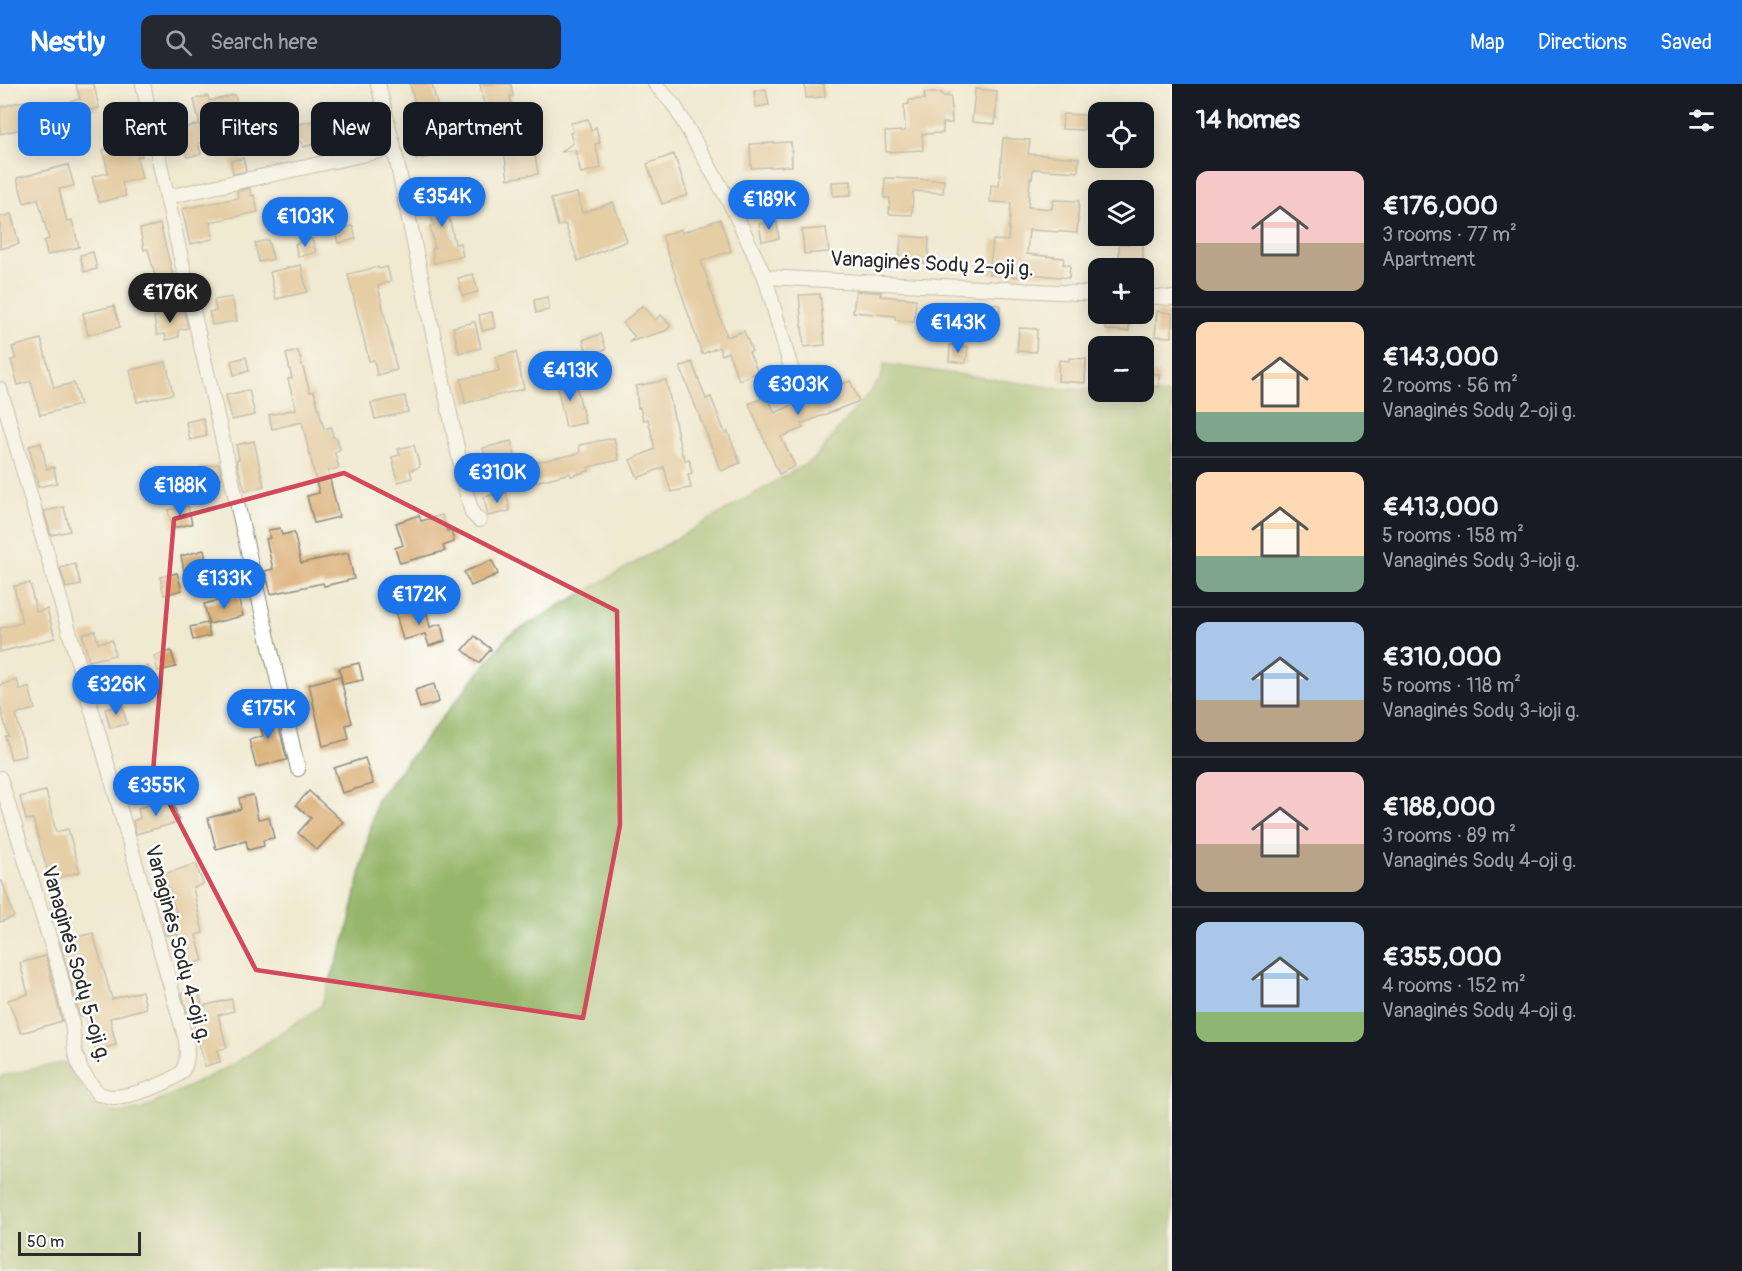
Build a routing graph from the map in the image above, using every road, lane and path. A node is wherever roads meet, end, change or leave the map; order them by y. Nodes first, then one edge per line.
1 (143, 84) edge
2 (378, 84) edge
3 (655, 84) edge
4 (394, 148) junction
5 (167, 197) junction
6 (765, 277) junction
7 (1088, 293) edge
8 (1154, 297) edge
9 (1172, 298) edge
10 (793, 375) dead end
11 (0, 389) edge
12 (479, 520) dead end
13 (298, 769) dead end
14 (0, 778) edge
15 (128, 1095) joint

1 - 5 street
2 - 4 street
3 - 6 street
4 - 5 street
4 - 12 street
5 - 13 street
6 - 7 street, Vanaginės Sodų 2-oji g.
6 - 10 street
8 - 9 street
11 - 15 street, Vanaginės Sodų 4-oji g.
14 - 15 street, Vanaginės Sodų 5-oji g.

